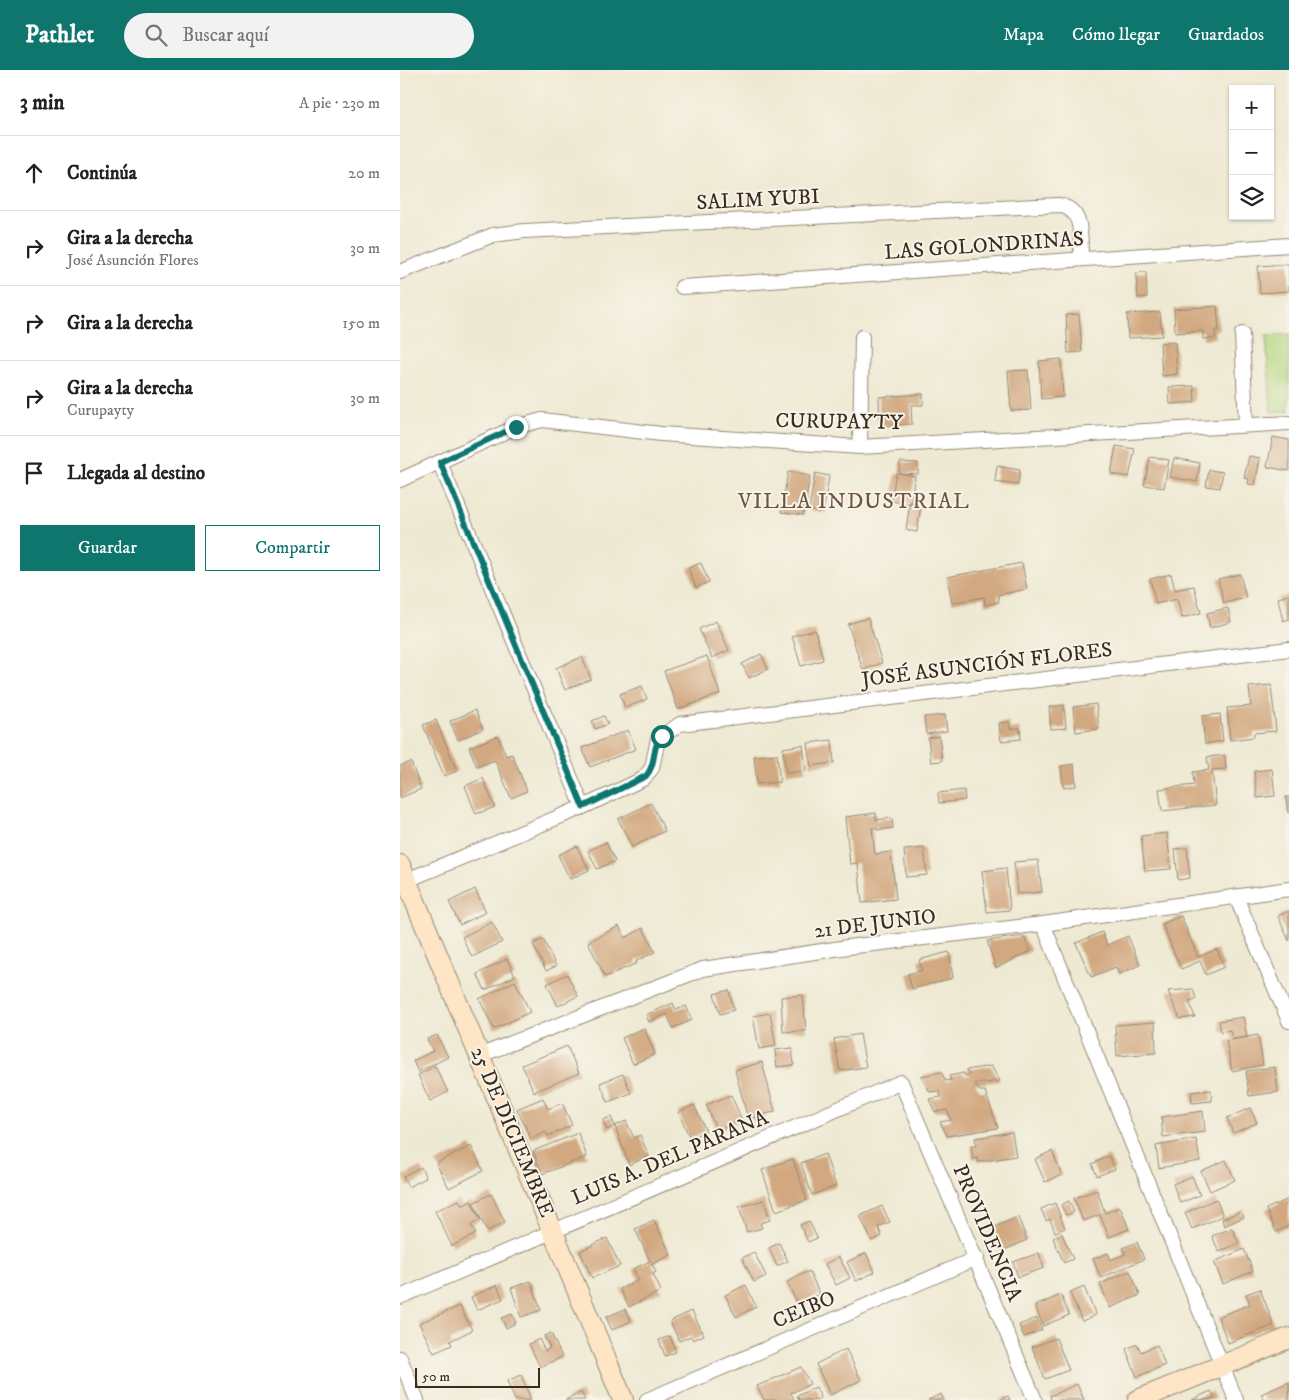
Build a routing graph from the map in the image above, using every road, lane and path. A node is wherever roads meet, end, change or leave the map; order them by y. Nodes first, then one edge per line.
1 (1289, 245) edge
2 (1081, 259) junction
3 (400, 272) edge
4 (682, 287) dead end
5 (1242, 334) dead end
6 (862, 337) dead end
7 (1289, 423) edge
8 (1246, 425) junction
9 (860, 447) junction
10 (440, 462) junction
11 (400, 480) edge
12 (1289, 649) edge
13 (583, 807) junction
14 (402, 876) edge
15 (1289, 889) edge
16 (1236, 897) junction
17 (1043, 924) junction
18 (1289, 1021) edge
19 (481, 1055) junction
20 (901, 1082) joint
21 (553, 1230) junction
22 (976, 1258) junction
23 (400, 1296) edge
24 (1289, 1338) edge
25 (400, 1358) edge
26 (1221, 1366) junction
27 (417, 1400) edge
28 (623, 1400) edge
29 (646, 1400) edge
30 (1035, 1400) edge
31 (1138, 1400) edge
32 (1236, 1400) edge

1 - 2 street, LAS GOLONDRINAS
2 - 3 street, SALIM YUBI
2 - 4 street, LAS GOLONDRINAS
5 - 8 street
6 - 9 street
7 - 8 street, CURUPAYTY
8 - 9 street, CURUPAYTY
9 - 10 street, CURUPAYTY
10 - 11 street, CURUPAYTY
10 - 13 street
12 - 13 street, JOSÉ ASUNCIÓN FLORES
13 - 14 street
14 - 19 street, 25 DE DICIEMBRE
15 - 16 street, 21 DE JUNIO
16 - 17 street, 21 DE JUNIO
16 - 18 street
17 - 19 street, 21 DE JUNIO
17 - 26 street
19 - 21 street, 25 DE DICIEMBRE
20 - 21 street, LUIS A. DEL PARANA
20 - 22 street, PROVIDENCIA
21 - 23 street, LUIS A. DEL PARANA
21 - 28 street, 25 DE DICIEMBRE
22 - 29 street, CEIBO
22 - 30 street, PROVIDENCIA
24 - 26 street
25 - 27 street
26 - 31 street
26 - 32 street

